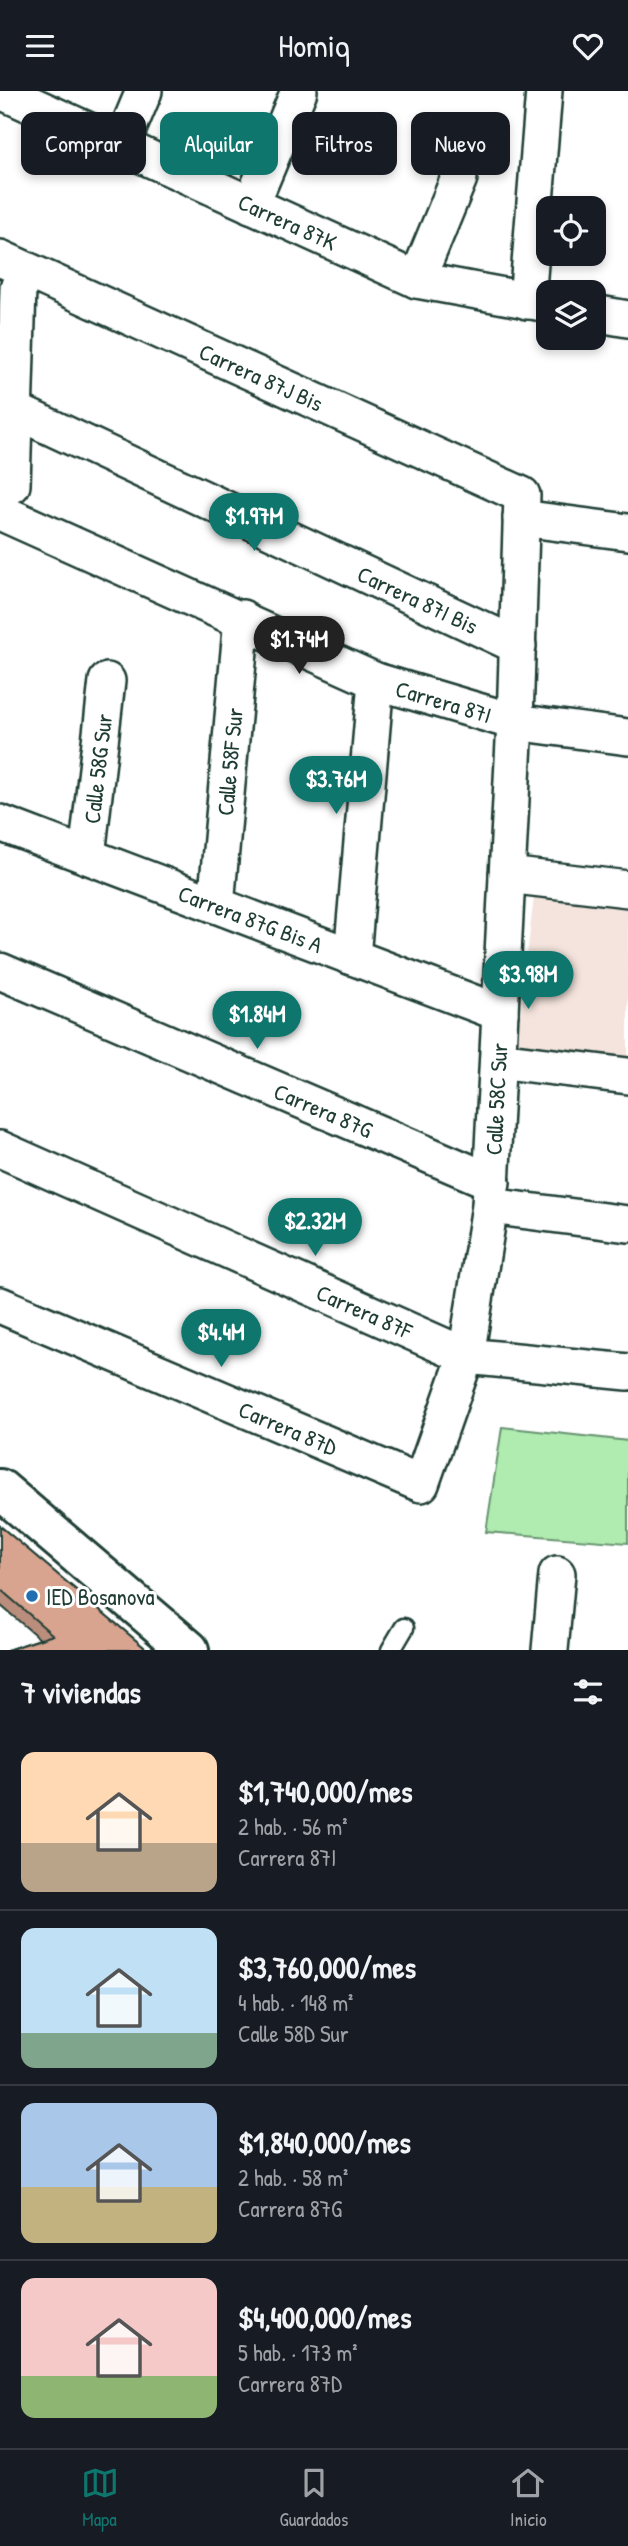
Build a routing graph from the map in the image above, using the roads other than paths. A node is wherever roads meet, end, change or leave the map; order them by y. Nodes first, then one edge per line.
1 (1, 91) edge
2 (144, 91) edge
3 (299, 91) edge
4 (544, 91) edge
5 (47, 112) edge
6 (135, 112) edge
7 (146, 157) edge
8 (459, 178) dead end
9 (251, 205) junction
10 (0, 258) edge
11 (416, 280) junction
12 (539, 280) edge
13 (18, 288) dead end
14 (536, 303) edge
15 (606, 315) edge
16 (628, 319) edge
17 (14, 410) junction
18 (6, 498) edge
19 (521, 506) junction
20 (628, 532) edge
21 (242, 618) junction
22 (517, 646) junction
23 (107, 681) dead end
24 (376, 681) junction
25 (515, 722) junction
26 (628, 737) edge
27 (0, 823) edge
28 (87, 856) junction
29 (508, 875) junction
30 (628, 889) edge
31 (216, 905) junction
32 (352, 957) junction
33 (0, 971) edge
34 (500, 1013) junction
35 (498, 1060) junction
36 (628, 1076) edge
37 (0, 1149) edge
38 (491, 1194) junction
39 (628, 1224) edge
40 (0, 1305) edge
41 (467, 1356) junction
42 (628, 1372) edge
43 (421, 1484) joint
44 (0, 1489) edge
45 (557, 1574) dead end
46 (404, 1628) dead end
47 (184, 1648) edge
48 (391, 1650) edge
49 (550, 1650) edge

1 - 5 street, Carrera 87K
2 - 6 street
3 - 9 street
4 - 12 street
7 - 9 street, Carrera 87K
8 - 11 street
9 - 11 street, Carrera 87K
10 - 19 street, Carrera 87J Bis
11 - 14 street, Carrera 87K
13 - 17 street
15 - 16 street
17 - 18 street
17 - 22 street, Carrera 87I Bis
18 - 21 street, Carrera 87I
19 - 20 street, Carrera 87J Bis
19 - 22 street, Calle 58C Sur
21 - 24 street, Carrera 87I
21 - 31 street, Calle 58F Sur
22 - 25 street, Calle 58C Sur
23 - 28 street, Calle 58G Sur
24 - 25 street, Carrera 87I
24 - 32 street
25 - 26 street, Carrera 87I
25 - 29 street, Calle 58C Sur
27 - 28 street, Carrera 87G Bis A
28 - 31 street, Carrera 87G Bis A
29 - 30 street
29 - 34 street, Calle 58C Sur
31 - 32 street, Carrera 87G Bis A
32 - 34 street, Carrera 87G Bis A
33 - 38 street, Carrera 87G
34 - 35 street, Calle 58C Sur
35 - 36 street
35 - 38 street, Calle 58C Sur
37 - 41 street, Carrera 87F
38 - 39 street, Carrera 87G
38 - 41 street, Calle 58C Sur
40 - 43 street, Carrera 87D
41 - 42 street, Carrera 87F
41 - 43 street, Calle 58C Sur
44 - 47 street
45 - 49 street
46 - 48 lane

